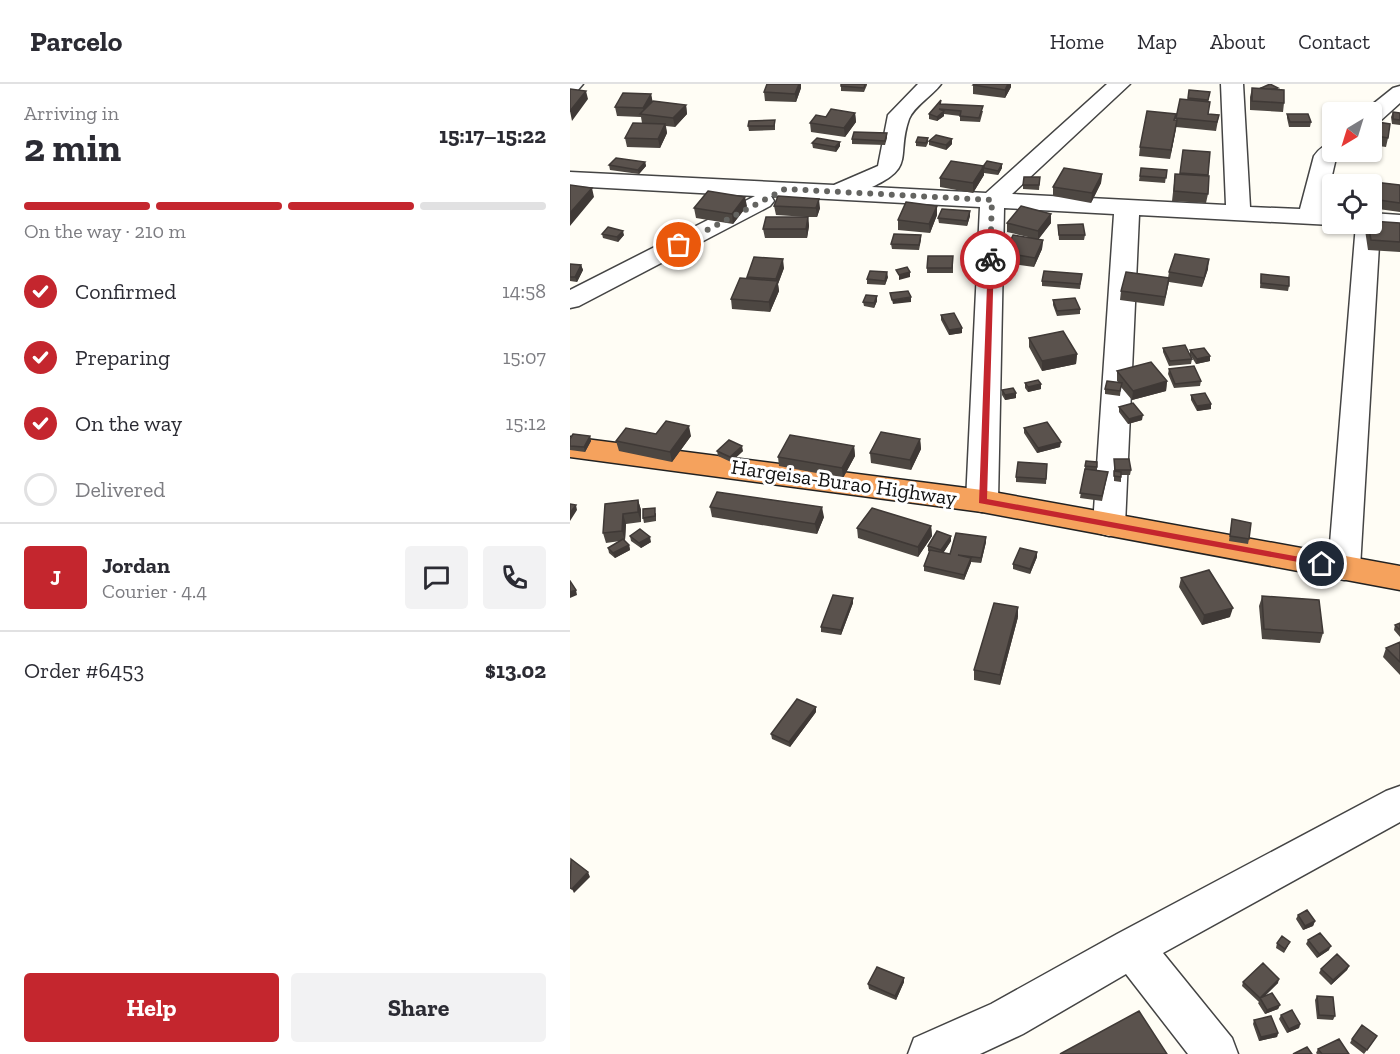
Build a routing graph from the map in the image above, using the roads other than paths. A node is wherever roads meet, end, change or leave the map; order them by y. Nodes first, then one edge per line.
1 (930, 84) edge
2 (1119, 84) edge
3 (1232, 84) edge
4 (1400, 92) edge
5 (1382, 108) edge
6 (1325, 162) edge
7 (570, 179) edge
8 (785, 189) junction
9 (992, 200) junction
10 (1127, 207) junction
11 (1238, 213) junction
12 (1321, 218) edge
13 (1382, 221) edge
14 (1400, 222) edge
15 (1367, 234) edge
16 (570, 300) edge
17 (570, 447) edge
18 (982, 501) junction
19 (1110, 525) junction
20 (1344, 568) junction
21 (1400, 578) edge
22 (1400, 803) edge
23 (1132, 948) junction
24 (930, 1054) edge
25 (1216, 1054) edge

1 - 8 street
2 - 9 street
3 - 11 street
4 - 5 street
6 - 12 street
7 - 8 street
8 - 9 street
8 - 16 street
9 - 10 street
9 - 18 street
10 - 11 street
10 - 19 street
11 - 12 street
13 - 14 street
15 - 20 street
17 - 18 highway, Hargeisa-Burao Highway
18 - 19 highway, Hargeisa-Burao Highway
19 - 20 highway, Hargeisa-Burao Highway
20 - 21 highway, Hargeisa-Burao Highway
22 - 23 street
23 - 24 street
23 - 25 street

